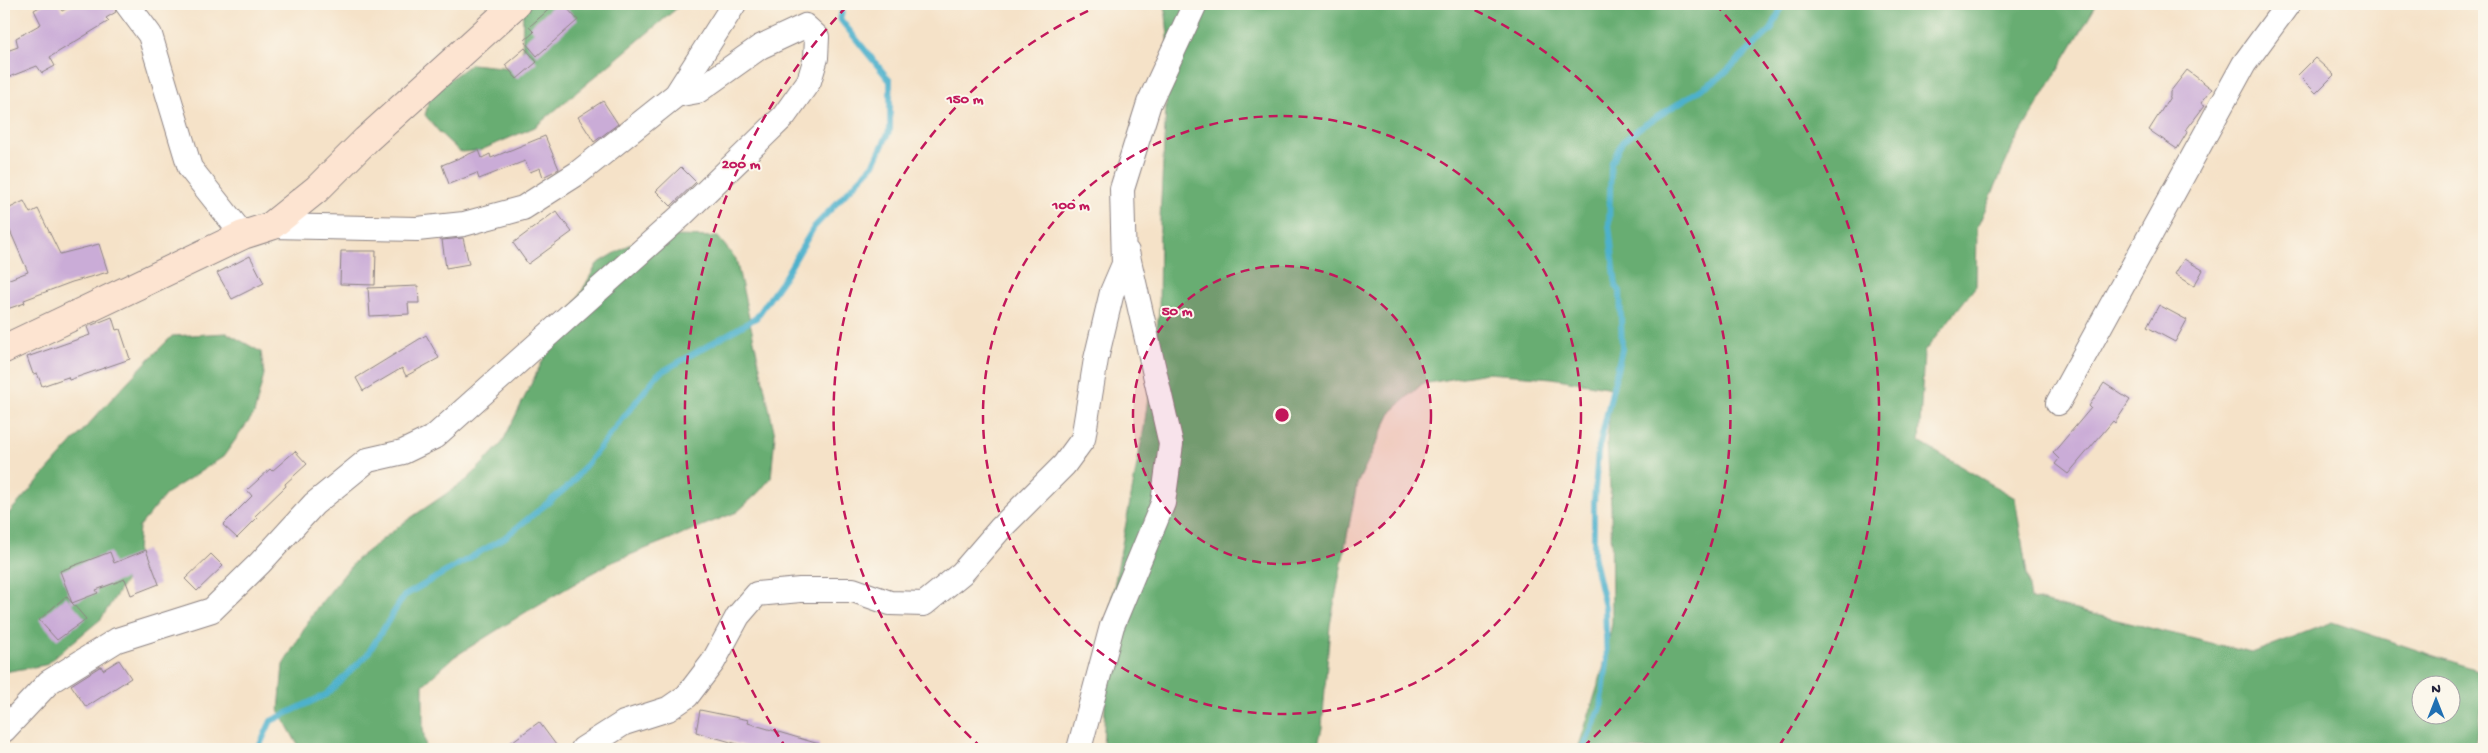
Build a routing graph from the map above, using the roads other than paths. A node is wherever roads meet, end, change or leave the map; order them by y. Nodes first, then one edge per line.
1 (127, 4) edge
2 (516, 4) edge
3 (734, 4) edge
4 (1195, 4) edge
5 (2288, 4) edge
6 (676, 95) junction
7 (271, 226) junction
8 (1123, 233) junction
9 (243, 235) junction
10 (4, 349) edge
11 (2058, 403) dead end
12 (4, 730) edge
13 (583, 749) edge
14 (1079, 749) edge

1 - 9 street
2 - 7 street
3 - 6 street
4 - 8 street
5 - 11 street
6 - 7 street
6 - 12 street
7 - 9 street
8 - 13 street
8 - 14 street
9 - 10 street

